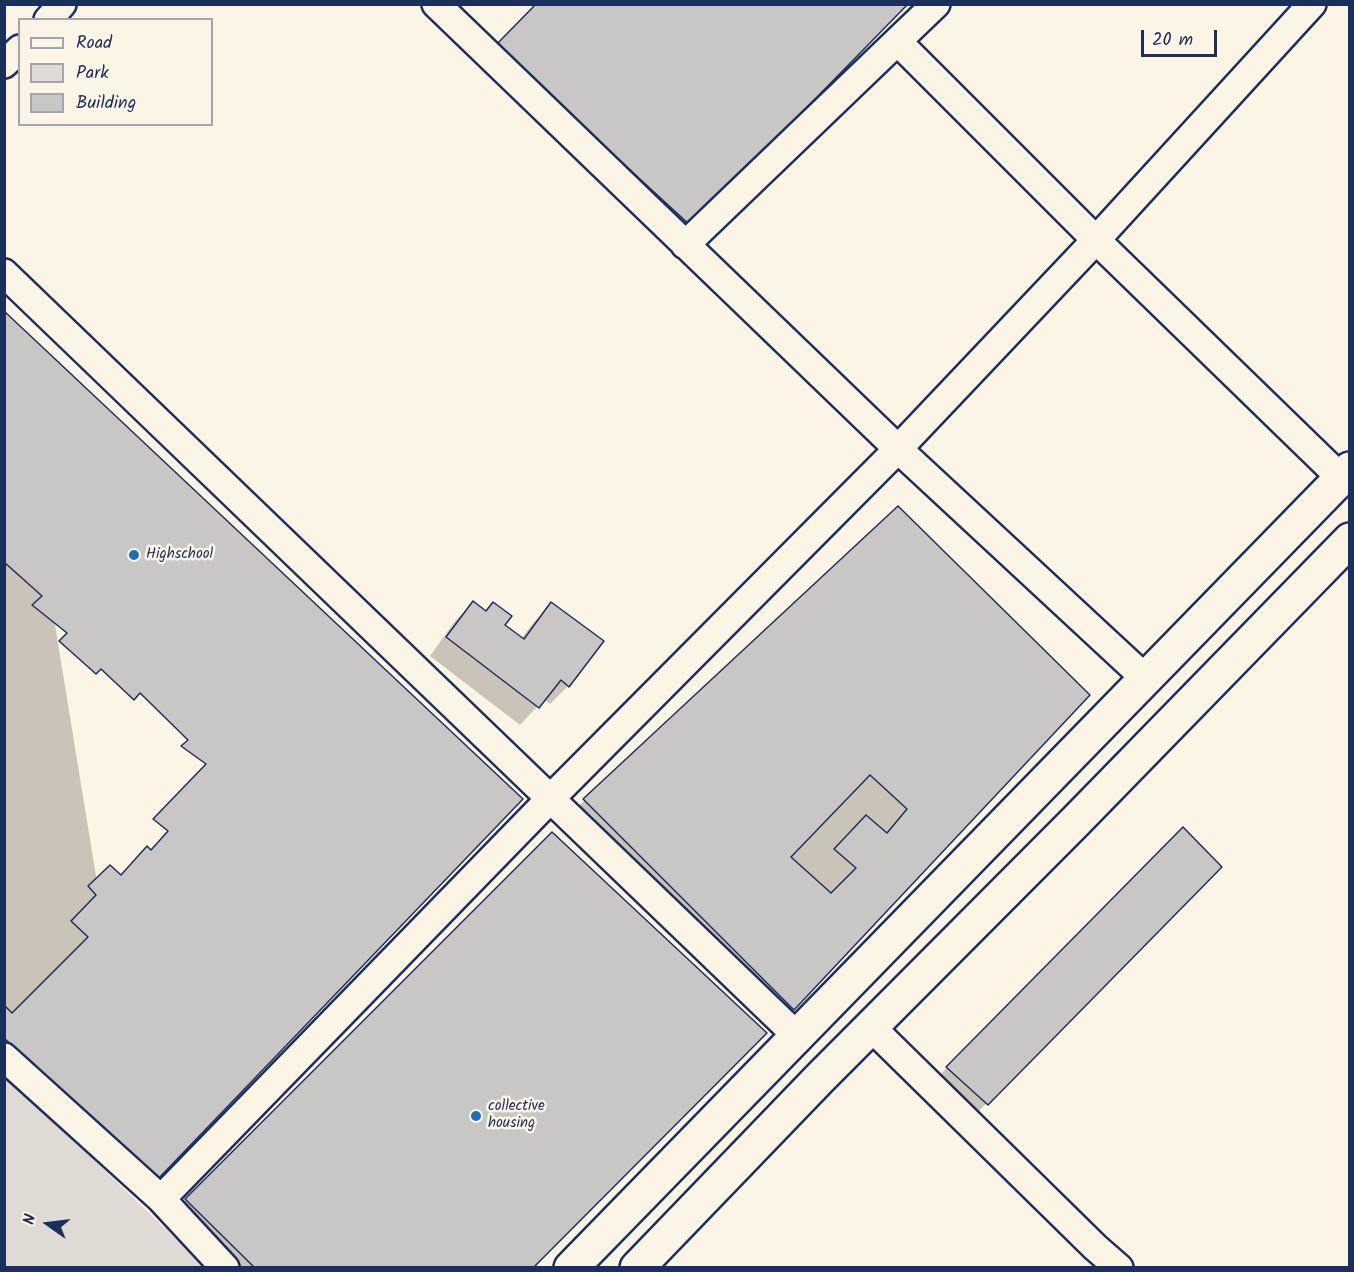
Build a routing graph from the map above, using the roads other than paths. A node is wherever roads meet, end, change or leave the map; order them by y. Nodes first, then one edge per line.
1 (62, 4) edge
2 (436, 4) edge
3 (936, 4) edge
4 (1312, 4) edge
5 (50, 18) edge
6 (898, 42) junction
7 (18, 51) edge
8 (4, 64) edge
9 (1096, 240) junction
10 (685, 244) junction
11 (4, 273) edge
12 (898, 449) junction
13 (1345, 473) edge
14 (1350, 540) edge
15 (1146, 679) junction
16 (551, 798) junction
17 (871, 1027) junction
18 (797, 1036) junction
19 (4, 1057) edge
20 (161, 1199) junction
21 (225, 1268) edge
22 (571, 1268) edge
23 (637, 1268) edge
24 (1119, 1268) edge

1 - 5 street
2 - 10 street
3 - 6 street
4 - 9 street
6 - 9 street
6 - 10 street
7 - 8 street
9 - 12 street
9 - 13 street
10 - 12 street
11 - 16 street
12 - 15 street
12 - 16 street
13 - 15 main road
14 - 17 main road
15 - 18 main road
16 - 18 street
16 - 20 street
17 - 23 main road
17 - 24 street
18 - 22 main road
19 - 20 street
20 - 21 street

